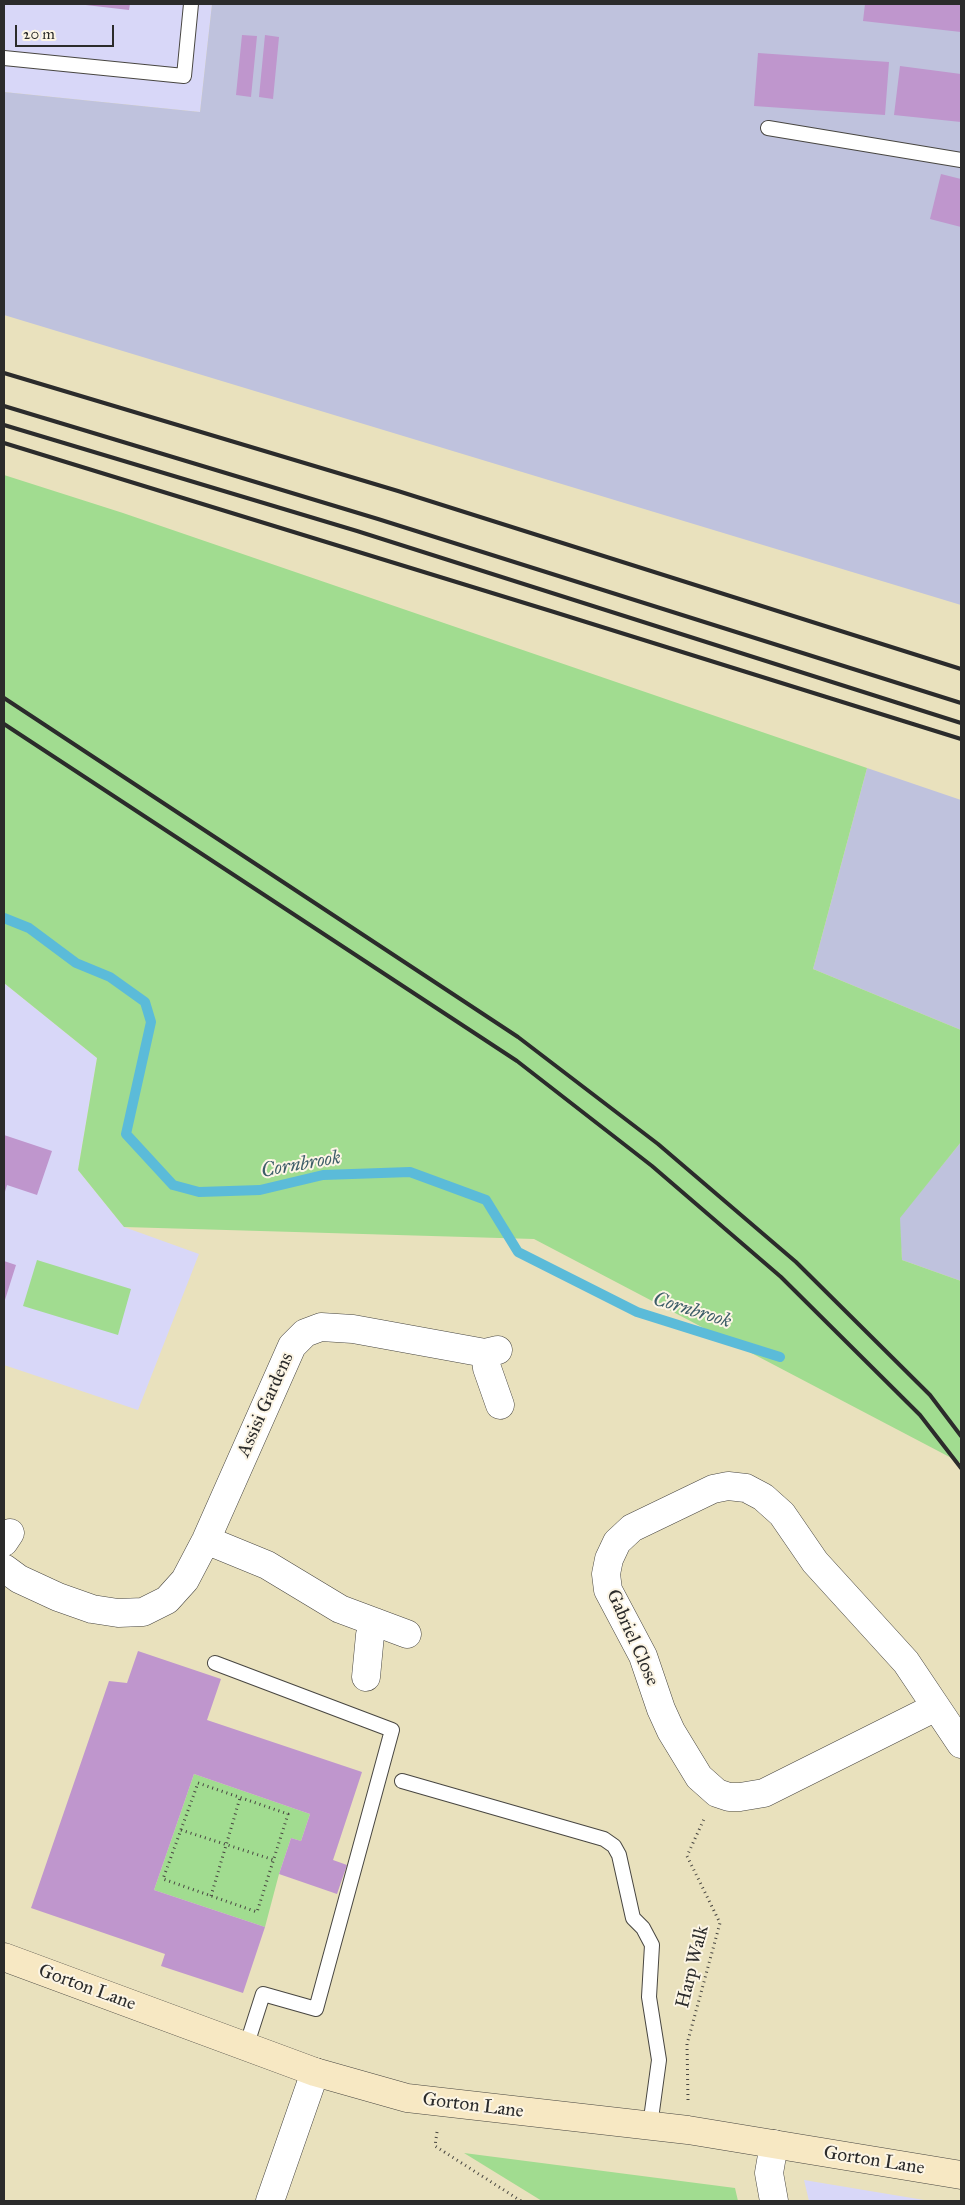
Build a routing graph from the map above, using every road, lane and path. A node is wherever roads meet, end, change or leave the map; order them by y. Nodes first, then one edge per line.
1 (191, 4) edge
2 (4, 58) edge
3 (768, 128) dead end
4 (961, 160) edge
5 (500, 1405) dead end
6 (206, 1540) junction
7 (4, 1568) edge
8 (375, 1622) junction
9 (407, 1634) dead end
10 (215, 1663) dead end
11 (366, 1677) dead end
12 (936, 1707) junction
13 (961, 1744) edge
14 (402, 1781) dead end
15 (717, 1793) junction
16 (240, 1798) junction
17 (181, 1830) junction
18 (226, 1844) junction
19 (274, 1860) junction
20 (211, 1896) junction
21 (4, 1957) edge
22 (246, 2047) junction
23 (315, 2072) junction
24 (443, 2102) junction
25 (650, 2126) junction
26 (688, 2130) junction
27 (774, 2144) junction
28 (961, 2175) edge
29 (270, 2201) edge
30 (521, 2201) edge
31 (774, 2201) edge

1 - 2 lane
3 - 4 lane
5 - 6 street, Assisi Gardens
6 - 7 street, Assisi Gardens
6 - 8 street
8 - 9 street
8 - 11 street
10 - 22 lane
12 - 13 street, Gabriel Close
12 - 15 street
12 - 15 street, Gabriel Close
14 - 25 lane
15 - 26 path, Harp Walk
16 - 17 path
16 - 18 path
16 - 19 path
17 - 18 path
17 - 20 path
18 - 19 path
18 - 20 path
19 - 20 path
21 - 22 street, Gorton Lane
22 - 23 street, Gorton Lane
23 - 24 street, Gorton Lane
23 - 29 street
24 - 25 street, Gorton Lane
24 - 30 path
25 - 26 street, Gorton Lane
26 - 27 street, Gorton Lane
27 - 28 street, Gorton Lane
27 - 31 street

